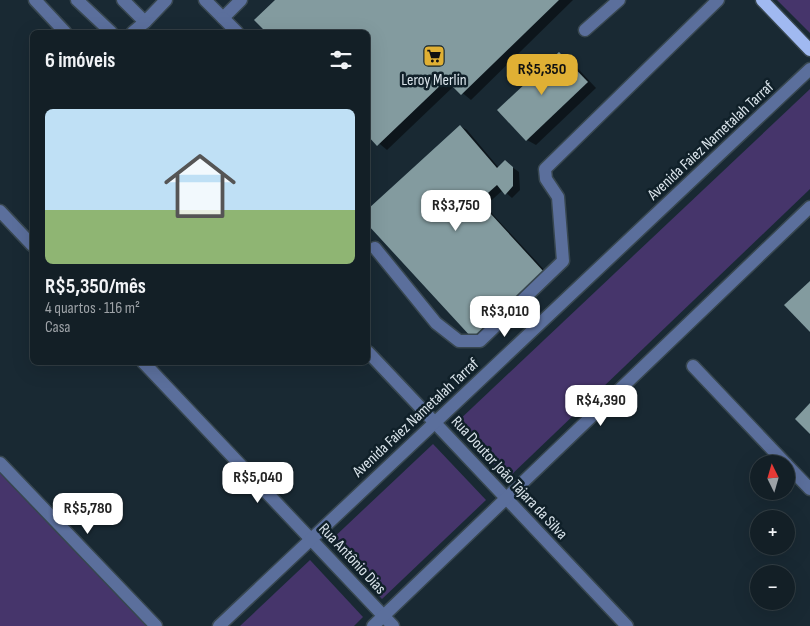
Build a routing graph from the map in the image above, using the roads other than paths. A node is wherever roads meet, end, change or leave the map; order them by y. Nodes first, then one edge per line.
1 (35, 0) edge
2 (77, 0) edge
3 (123, 0) edge
4 (166, 0) edge
5 (206, 0) edge
6 (241, 0) edge
7 (619, 0) edge
8 (718, 0) edge
9 (762, 0) edge
10 (223, 18) junction
11 (145, 22) junction
12 (64, 30) edge
13 (109, 30) edge
14 (135, 30) edge
15 (235, 30) edge
16 (586, 30) dead end
17 (810, 50) edge
18 (810, 69) edge
19 (810, 207) edge
20 (0, 211) edge
21 (30, 244) edge
22 (374, 248) dead end
23 (370, 354) edge
24 (146, 365) edge
25 (693, 366) dead end
26 (435, 423) junction
27 (777, 455) edge
28 (0, 463) edge
29 (795, 474) edge
30 (810, 490) edge
31 (506, 498) junction
32 (311, 539) junction
33 (383, 616) junction
34 (156, 626) edge
35 (219, 626) edge
36 (373, 626) edge
37 (393, 626) edge
38 (627, 626) edge

1 - 12 street
2 - 13 street
3 - 11 street
4 - 11 street
5 - 10 street
6 - 10 street
7 - 16 street
8 - 22 street
9 - 17 main road
10 - 15 street
11 - 14 street
18 - 26 street, Avenida Faiez Nametalah Tarraf
19 - 31 street
20 - 21 street
23 - 26 street, Rua Doutor João Tajara da Silva
24 - 32 street, Rua Antônio Dias
25 - 27 street
26 - 31 street, Rua Doutor João Tajara da Silva
26 - 32 street, Avenida Faiez Nametalah Tarraf
28 - 34 street
29 - 30 street
31 - 33 street
31 - 38 street, Rua Doutor João Tajara da Silva
32 - 33 street, Rua Antônio Dias
32 - 35 street, Avenida Faiez Nametalah Tarraf
33 - 36 street
33 - 37 street, Rua Antônio Dias

